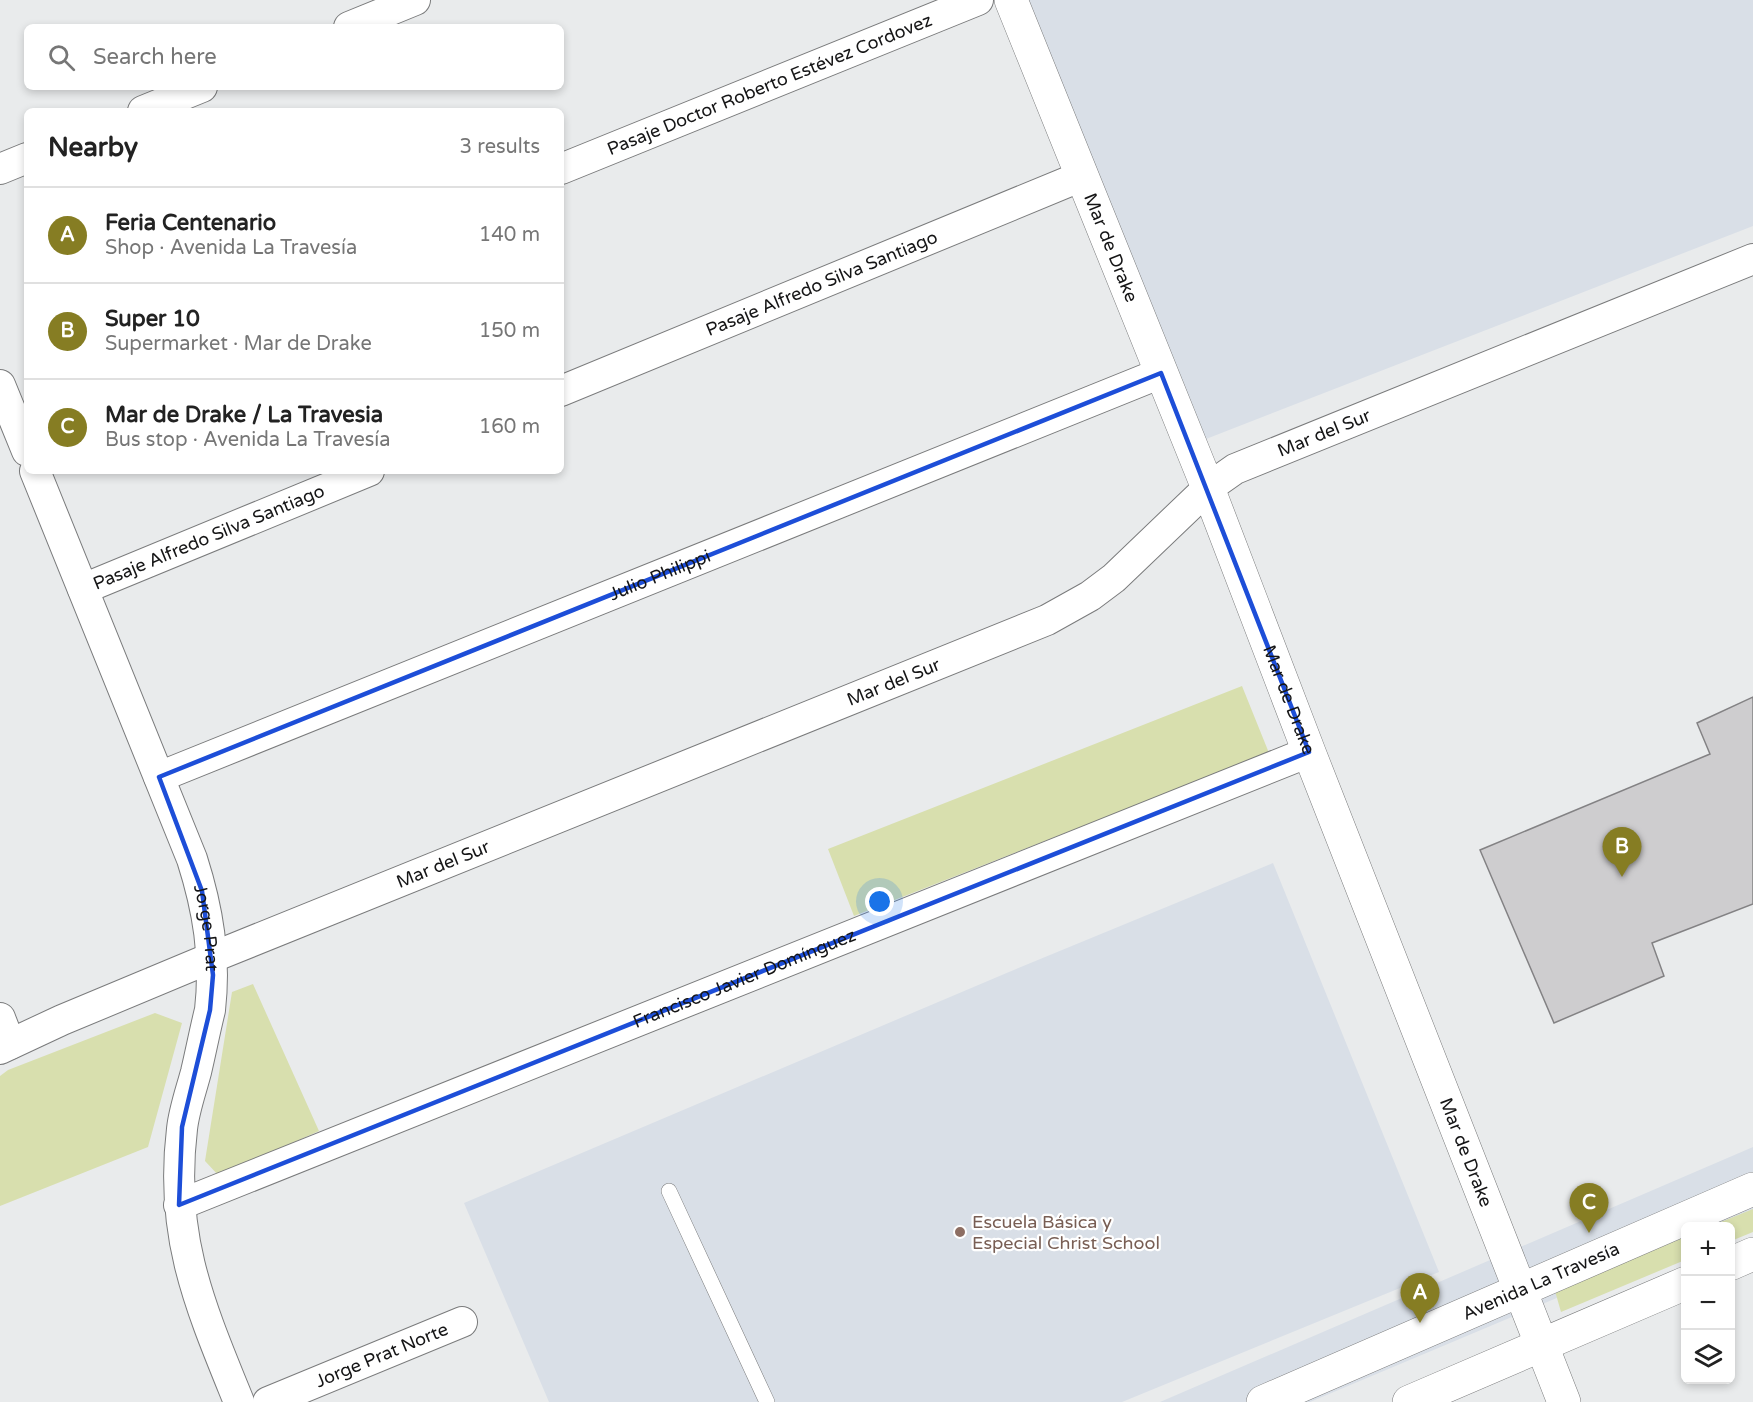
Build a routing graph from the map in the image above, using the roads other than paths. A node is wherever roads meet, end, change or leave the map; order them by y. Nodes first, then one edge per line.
1 (415, 0) edge
2 (978, 0) edge
3 (1011, 0) edge
4 (356, 24) edge
5 (195, 90) edge
6 (150, 108) edge
7 (24, 159) edge
8 (564, 168) edge
9 (0, 169) edge
10 (1082, 176) junction
11 (1753, 259) edge
12 (1161, 373) junction
13 (10, 388) edge
14 (564, 391) edge
15 (24, 440) edge
16 (36, 474) edge
17 (362, 474) edge
18 (1208, 488) junction
19 (83, 589) junction
20 (1309, 752) junction
21 (159, 777) junction
22 (213, 957) junction
23 (3, 1037) edge
24 (1753, 1189) edge
25 (669, 1191) dead end
26 (179, 1205) junction
27 (1753, 1254) edge
28 (1735, 1262) edge
29 (1681, 1285) edge
30 (1520, 1290) junction
31 (462, 1322) dead end
32 (1542, 1345) junction
33 (239, 1402) edge
34 (268, 1402) edge
35 (766, 1402) edge
36 (1263, 1402) edge
37 (1409, 1402) edge
38 (1564, 1402) edge

1 - 4 street
2 - 8 street, Pasaje Doctor Roberto Estévez Cordovez
3 - 10 street, Mar de Drake
5 - 6 street
7 - 9 street
10 - 12 street, Mar de Drake
10 - 14 street, Pasaje Alfredo Silva Santiago
11 - 18 street, Mar del Sur
12 - 18 street, Mar de Drake
12 - 21 street, Julio Philippi
13 - 15 street
16 - 19 street, Jorge Prat
17 - 19 street, Pasaje Alfredo Silva Santiago
18 - 20 street, Mar de Drake
18 - 22 street, Mar del Sur
19 - 21 street, Jorge Prat
20 - 26 street, Francisco Javier Domínguez
20 - 30 street, Mar de Drake
21 - 22 street, Jorge Prat
22 - 23 street, Mar del Sur
22 - 26 street, Jorge Prat
24 - 30 street, Avenida La Travesía
25 - 35 lane
26 - 33 street, Jorge Prat
27 - 28 street
29 - 32 street
30 - 32 street, Mar de Drake
30 - 36 street, Avenida La Travesía
31 - 34 street, Jorge Prat Norte
32 - 37 street
32 - 38 street, Mar de Drake

